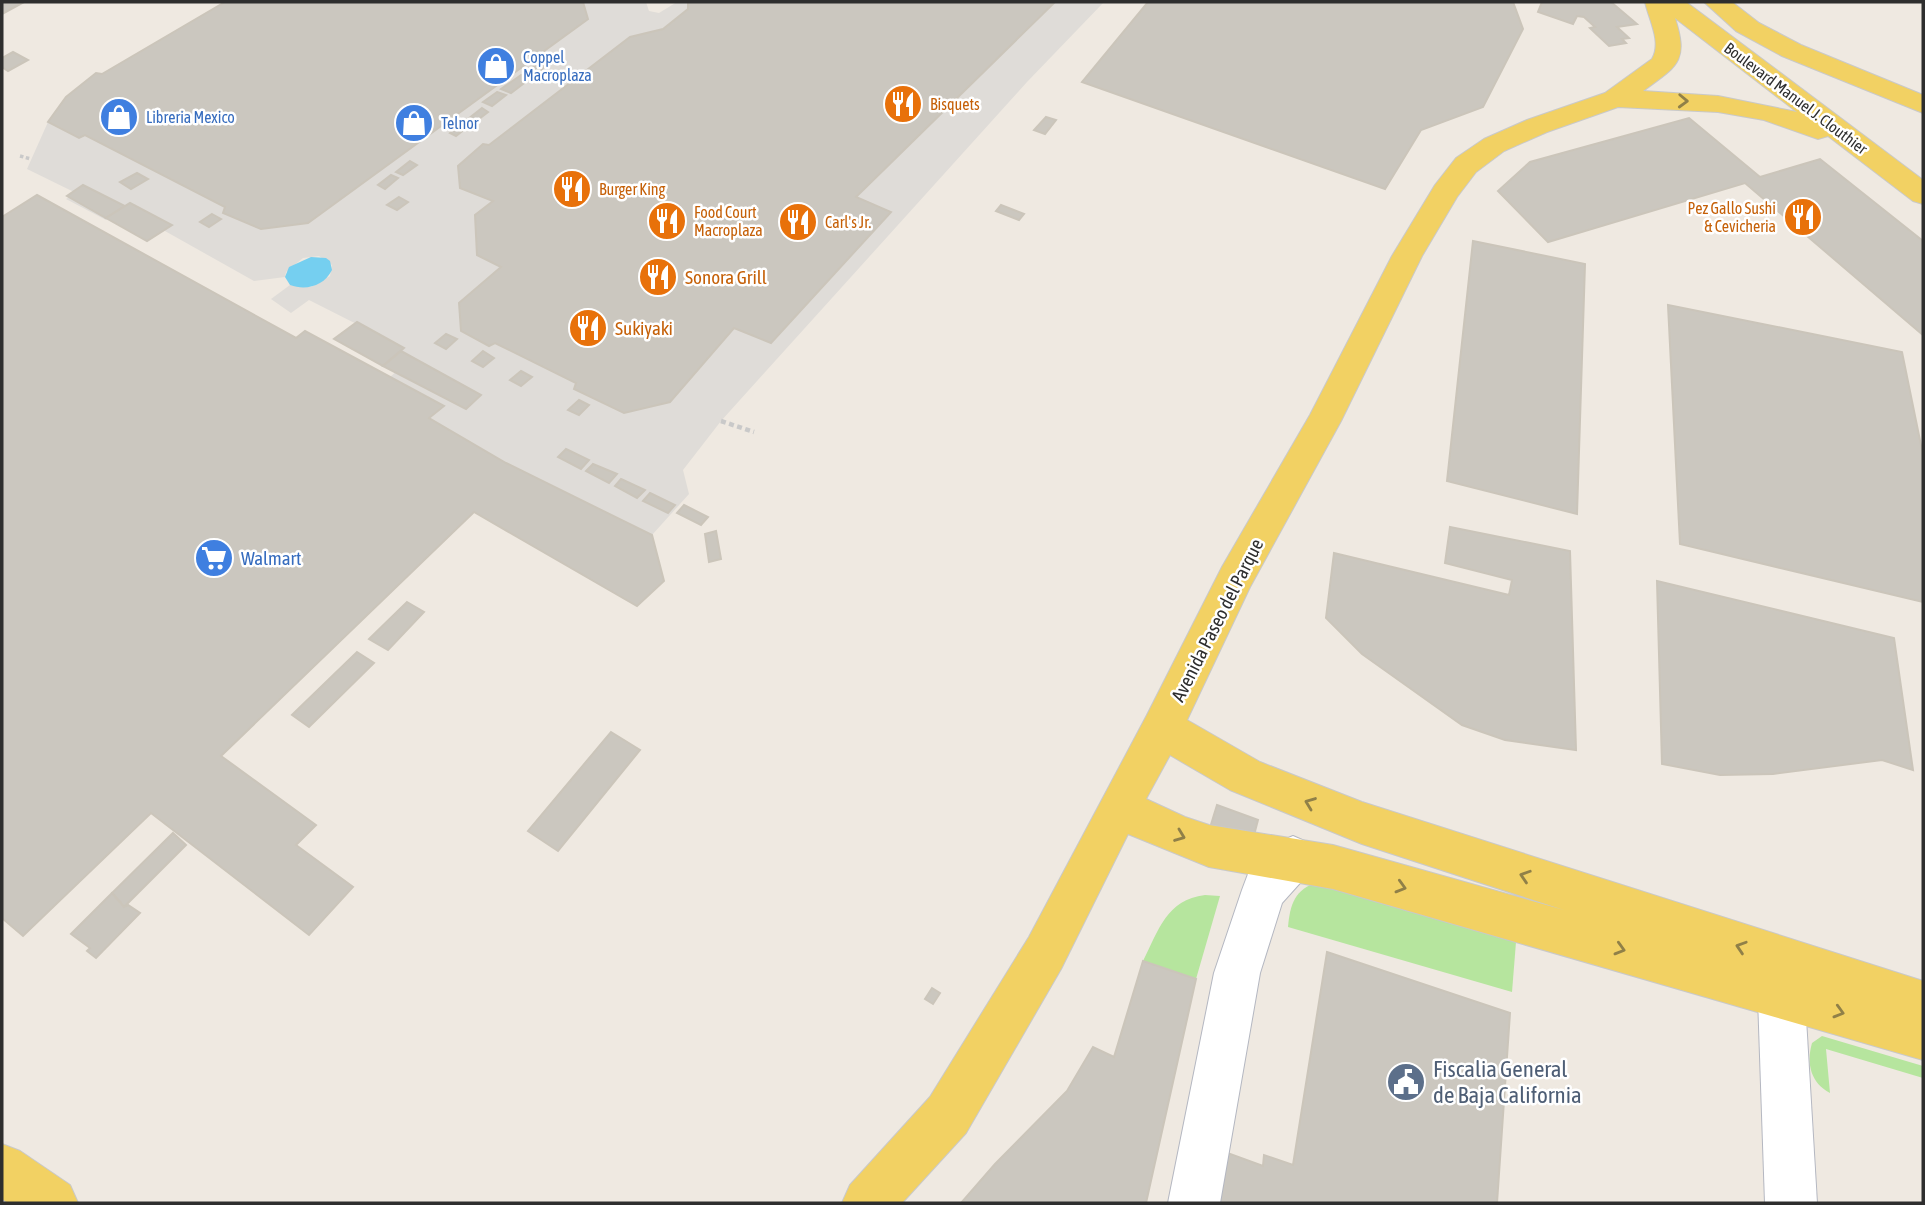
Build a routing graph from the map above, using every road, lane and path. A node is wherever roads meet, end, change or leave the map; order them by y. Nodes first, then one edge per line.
1 (1657, 2) edge
2 (1670, 2) edge
3 (1716, 2) edge
4 (1748, 2) edge
5 (1836, 69) junction
6 (1615, 99) junction
7 (1918, 115) edge
8 (20, 156) dead end
9 (1872, 156) junction
10 (31, 159) dead end
11 (1923, 193) edge
12 (721, 421) dead end
13 (754, 432) dead end
14 (1163, 728) junction
15 (1119, 807) junction
16 (1293, 858) junction
17 (1781, 978) junction
18 (1923, 1004) edge
19 (1923, 1036) edge
20 (2, 1169) edge
21 (52, 1203) edge
22 (868, 1203) edge
23 (1194, 1203) edge
24 (1791, 1203) edge

1 - 6 main road, Avenida Paseo del Parque
2 - 9 main road, Boulevard Manuel J. Clouthier
3 - 5 main road
4 - 5 main road
5 - 7 main road
6 -> 9 main road, Avenida Paseo del Parque
6 - 14 main road, Avenida Paseo del Parque
8 - 10 path
9 - 11 main road, Boulevard Manuel J. Clouthier
12 - 13 path
14 - 15 main road, Avenida Paseo del Parque
17 -> 14 main road
15 -> 16 main road
15 - 22 main road, Avenida Paseo del Parque
16 -> 17 main road
16 - 23 lane
17 - 18 main road
17 -> 19 main road
17 - 24 lane
20 - 21 main road

